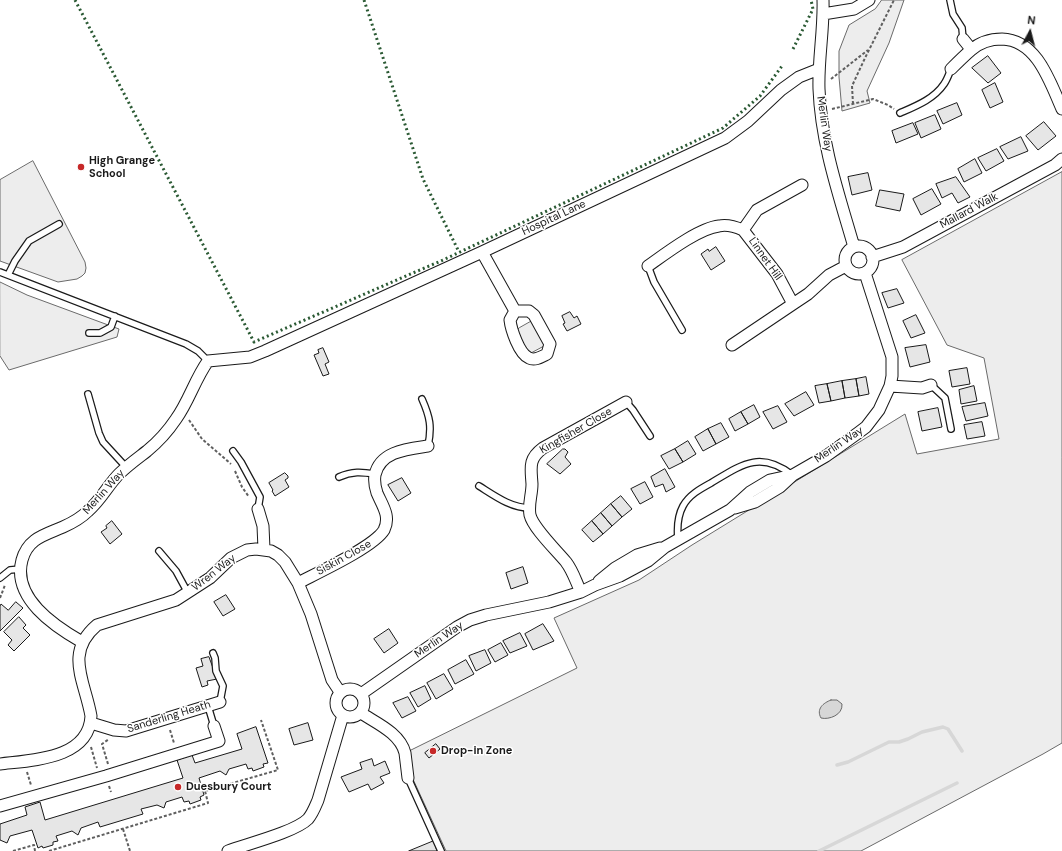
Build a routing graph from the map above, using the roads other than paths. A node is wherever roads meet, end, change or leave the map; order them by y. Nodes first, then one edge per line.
1 (823, 0) edge
2 (868, 0) edge
3 (950, 0) edge
4 (823, 14) junction
5 (963, 39) joint
6 (971, 49) junction
7 (819, 69) junction
8 (951, 69) joint
9 (1062, 108) edge
10 (900, 113) road end
11 (1062, 159) edge
12 (802, 185) dead end
13 (59, 224) dead end
14 (744, 230) junction
15 (854, 247) junction
16 (482, 252) junction
17 (872, 257) junction
18 (648, 266) joint
19 (846, 266) junction
20 (0, 272) edge
21 (865, 273) junction
22 (8, 275) junction
23 (793, 304) junction
24 (515, 311) dead end
25 (115, 316) junction
26 (682, 330) dead end
27 (89, 333) dead end
28 (732, 345) dead end
29 (208, 361) junction
30 (932, 385) joint
31 (890, 386) junction
32 (88, 394) dead end
33 (422, 399) dead end
34 (626, 402) joint
35 (951, 429) dead end
36 (650, 436) dead end
37 (428, 446) joint
38 (233, 450) dead end
39 (126, 467) junction
40 (375, 474) junction
41 (793, 475) junction
42 (340, 477) dead end
43 (479, 486) dead end
44 (530, 508) junction
45 (258, 509) joint
46 (678, 539) junction
47 (264, 549) junction
48 (159, 551) dead end
49 (21, 569) junction
50 (0, 578) edge
51 (298, 582) junction
52 (581, 592) junction
53 (188, 593) junction
54 (82, 642) junction
55 (213, 653) dead end
56 (340, 692) junction
57 (361, 694) junction
58 (220, 702) joint
59 (208, 706) junction
60 (361, 713) junction
61 (343, 715) junction
62 (91, 723) junction
63 (214, 726) joint
64 (0, 764) edge
65 (408, 778) joint
66 (0, 806) edge
67 (228, 851) edge
68 (441, 851) edge

1 - 4 street
2 - 4 street
3 - 5 lane
4 - 7 street
5 - 6 street
6 - 8 street
6 - 9 street
7 - 15 street, Merlin Way
7 - 16 street, Hospital Lane
8 - 10 lane
11 - 17 street, Mallard Walk
12 - 14 street
13 - 22 lane
14 - 18 street, Linnet Hill
14 - 23 street, Linnet Hill
15 - 17 street
15 - 19 street
16 - 24 street
16 - 29 street, Hospital Lane
17 - 21 street
18 - 26 lane
19 - 21 street
19 - 23 street
20 - 22 lane
21 - 31 street, Merlin Way
22 - 25 lane
23 - 28 street
25 - 27 lane
25 - 29 lane
29 - 39 street, Merlin Way
30 - 31 street
30 - 35 lane
31 - 41 street, Merlin Way
32 - 39 lane
33 - 37 lane
34 - 36 lane
34 - 44 street, Kingfisher Close
37 - 40 street
38 - 45 lane
39 - 49 street, Merlin Way
40 - 42 lane
40 - 51 street, Siskin Close
41 - 46 street, Merlin Way
41 - 46 lane
43 - 44 lane
44 - 52 street, Kingfisher Close
45 - 47 street
46 - 52 street, Merlin Way
47 - 51 street
47 - 53 street, Wren Way
48 - 53 lane
49 - 50 lane
49 - 54 street, Merlin Way
51 - 56 street
52 - 57 street, Merlin Way
53 - 54 street, Wren Way
54 - 62 street
55 - 58 lane, Sanderling Heath
56 - 57 street
56 - 61 street
57 - 60 street
58 - 59 street, Sanderling Heath
59 - 62 street, Sanderling Heath
59 - 63 lane
60 - 61 street
60 - 65 street
61 - 67 street
62 - 64 street
63 - 66 street
65 - 68 lane

